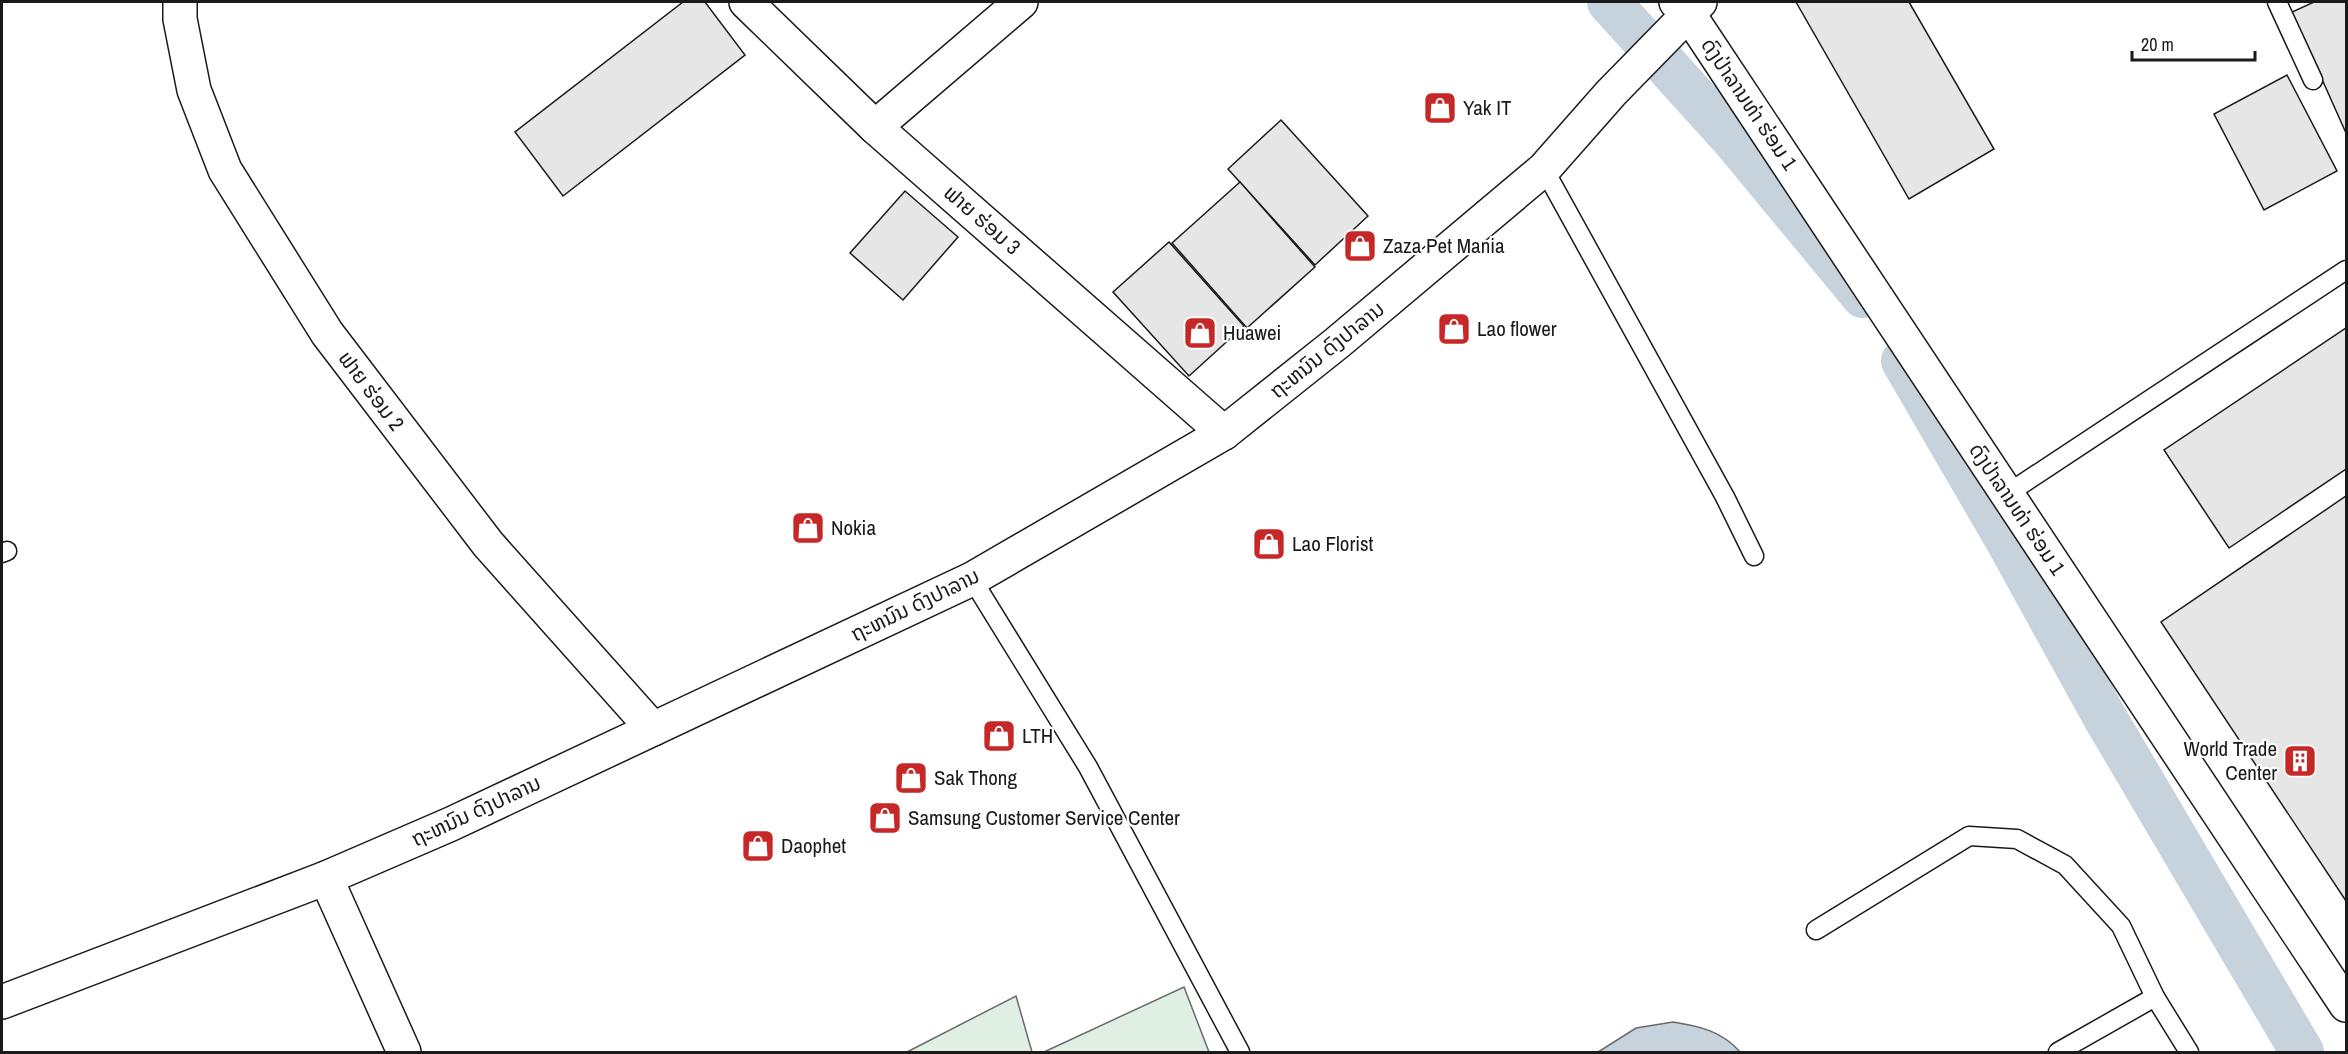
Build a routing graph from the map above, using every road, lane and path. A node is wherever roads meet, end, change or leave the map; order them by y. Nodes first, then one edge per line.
1 (180, 2) edge
2 (746, 2) edge
3 (1021, 2) edge
4 (2277, 2) edge
5 (1688, 5) edge
6 (2313, 80) dead end
7 (875, 127) junction
8 (1544, 169) junction
9 (2346, 270) edge
10 (1224, 433) junction
11 (2007, 494) junction
12 (1754, 556) dead end
13 (972, 579) junction
14 (653, 729) junction
15 (326, 878) junction
16 (1816, 930) dead end
17 (2155, 997) junction
18 (2, 1002) edge
19 (2346, 1005) edge
20 (404, 1053) edge
21 (1240, 1053) edge
22 (2058, 1053) edge
23 (2189, 1053) edge

1 - 14 street, ຟາຍ ຮ່ອມ 2
2 - 7 street, ຟາຍ ຮ່ອມ 3
3 - 7 street
4 - 6 lane
5 - 8 street, ຖະຫນົນ ດົງປາລານ
5 - 11 street, ດົງປ່າລານທ່າ ຮ່ອມ 1
7 - 10 street, ຟາຍ ຮ່ອມ 3
8 - 10 street, ຖະຫນົນ ດົງປາລານ
8 - 12 lane
9 - 11 lane
10 - 13 street, ຖະຫນົນ ດົງປາລານ
11 - 19 street, ດົງປ່າລານທ່າ ຮ່ອມ 1
13 - 14 street, ຖະຫນົນ ດົງປາລານ
13 - 21 lane
14 - 15 street, ຖະຫນົນ ດົງປາລານ
15 - 18 street, ຖະຫນົນ ດົງປາລານ
15 - 20 street
16 - 17 lane
17 - 22 lane
17 - 23 lane

